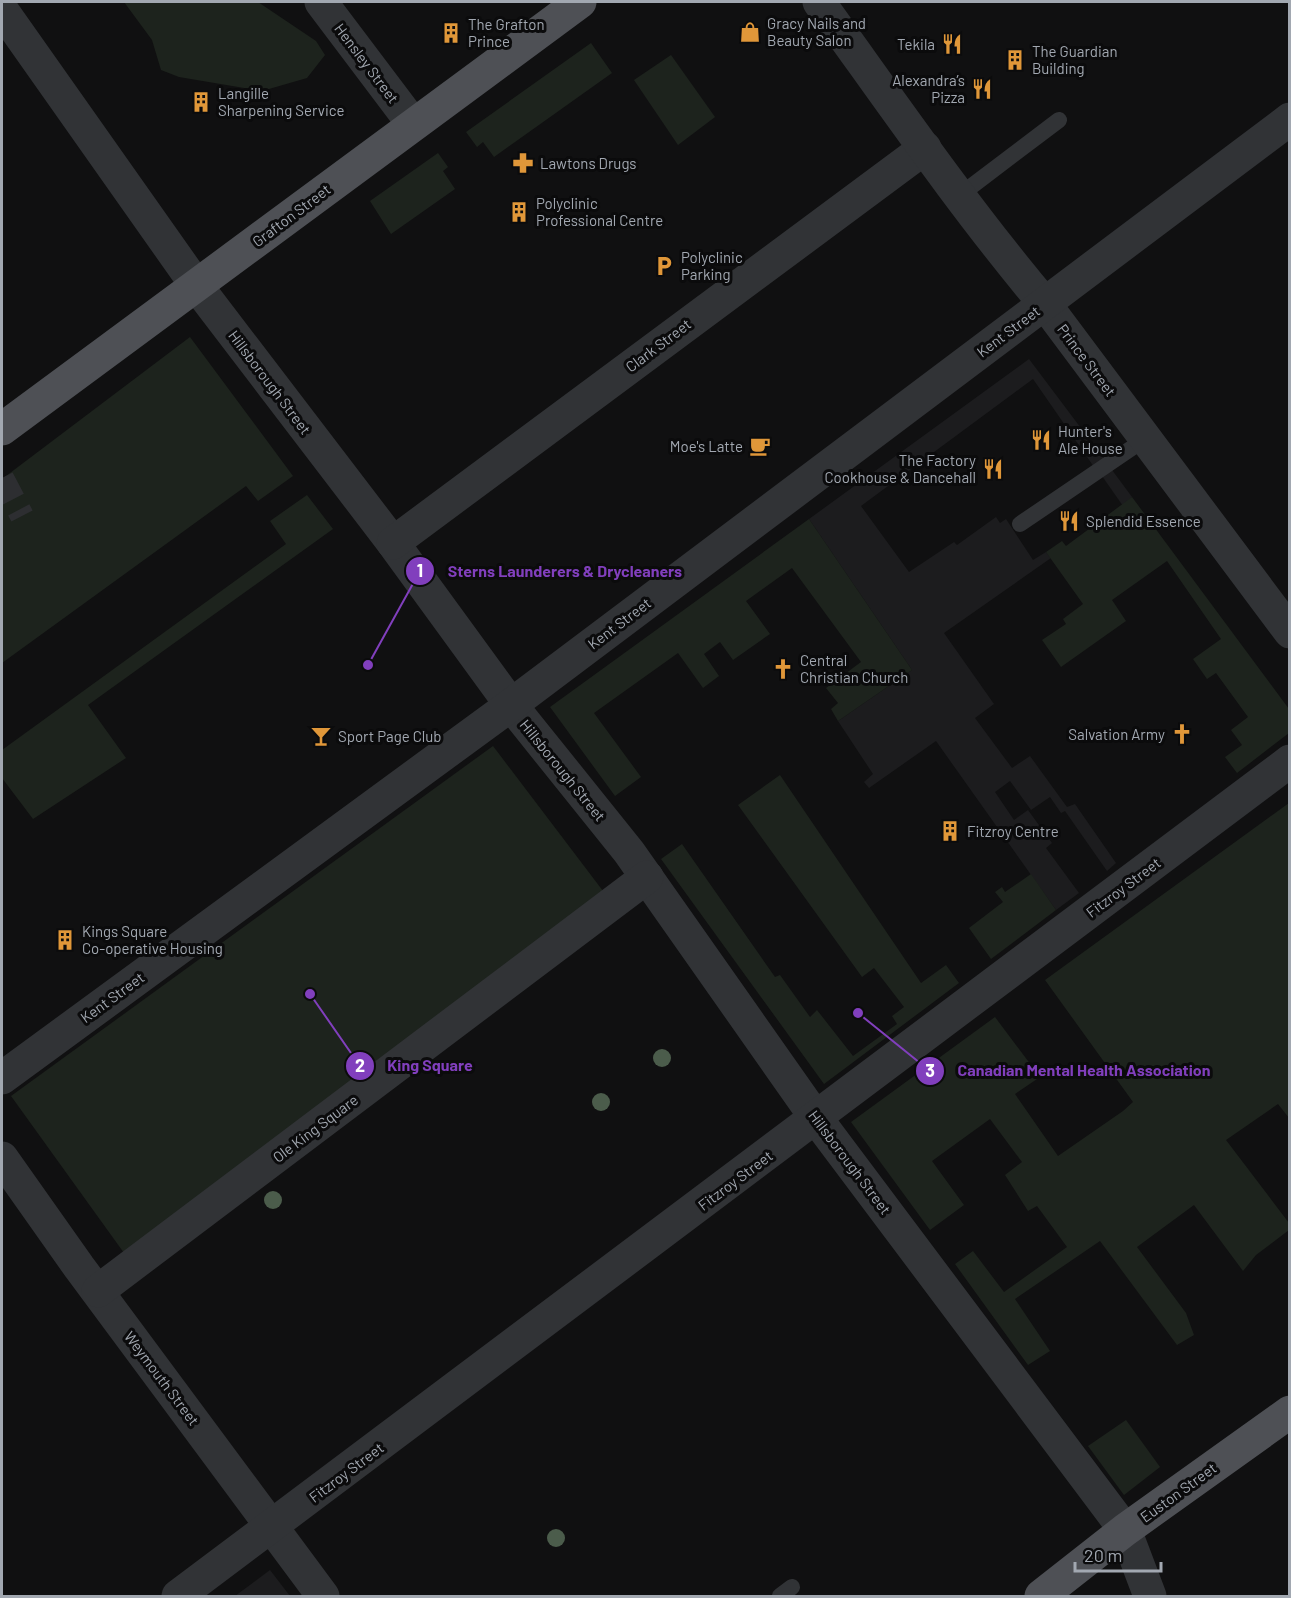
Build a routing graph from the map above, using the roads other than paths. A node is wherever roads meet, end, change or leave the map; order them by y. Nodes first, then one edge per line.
1 (321, 2) edge
2 (580, 2) edge
3 (819, 2) edge
4 (2, 10) edge
5 (1290, 118) edge
6 (1059, 120) dead end
7 (413, 124) junction
8 (925, 148) junction
9 (960, 195) junction
10 (196, 285) junction
11 (1045, 304) junction
12 (2, 429) edge
13 (1145, 439) junction
14 (1020, 524) dead end
15 (393, 543) junction
16 (1290, 632) edge
17 (511, 705) junction
18 (1290, 761) edge
19 (647, 877) junction
20 (2, 1078) edge
21 (816, 1118) junction
22 (2, 1158) edge
23 (98, 1291) junction
24 (1290, 1412) edge
25 (273, 1527) junction
26 (1125, 1530) junction
27 (178, 1596) edge
28 (323, 1596) edge
29 (1041, 1596) edge
30 (1150, 1596) edge

1 - 7 street, Hensley Street
2 - 7 main road, Grafton Street
3 - 8 street, Prince Street
4 - 10 street, Hillsborough Street
5 - 11 street, Kent Street
6 - 9 lane
7 - 10 main road, Grafton Street
8 - 9 street, Prince Street
8 - 15 street, Clark Street
9 - 11 street, Prince Street
10 - 12 main road, Grafton Street
10 - 15 street, Hillsborough Street
11 - 13 street, Prince Street
11 - 17 street, Kent Street
13 - 14 lane
13 - 16 street, Prince Street
15 - 17 street, Hillsborough Street
17 - 19 street, Hillsborough Street
17 - 20 street, Kent Street
18 - 21 street, Fitzroy Street
19 - 21 street, Hillsborough Street
19 - 23 street, Ole King Square
21 - 25 street, Fitzroy Street
21 - 26 street, Hillsborough Street
22 - 23 street, Weymouth Street
23 - 25 street, Weymouth Street
24 - 26 main road, Euston Street
25 - 27 street, Fitzroy Street
25 - 28 street, Weymouth Street
26 - 29 main road, Euston Street
26 - 30 street, Hillsborough Street

